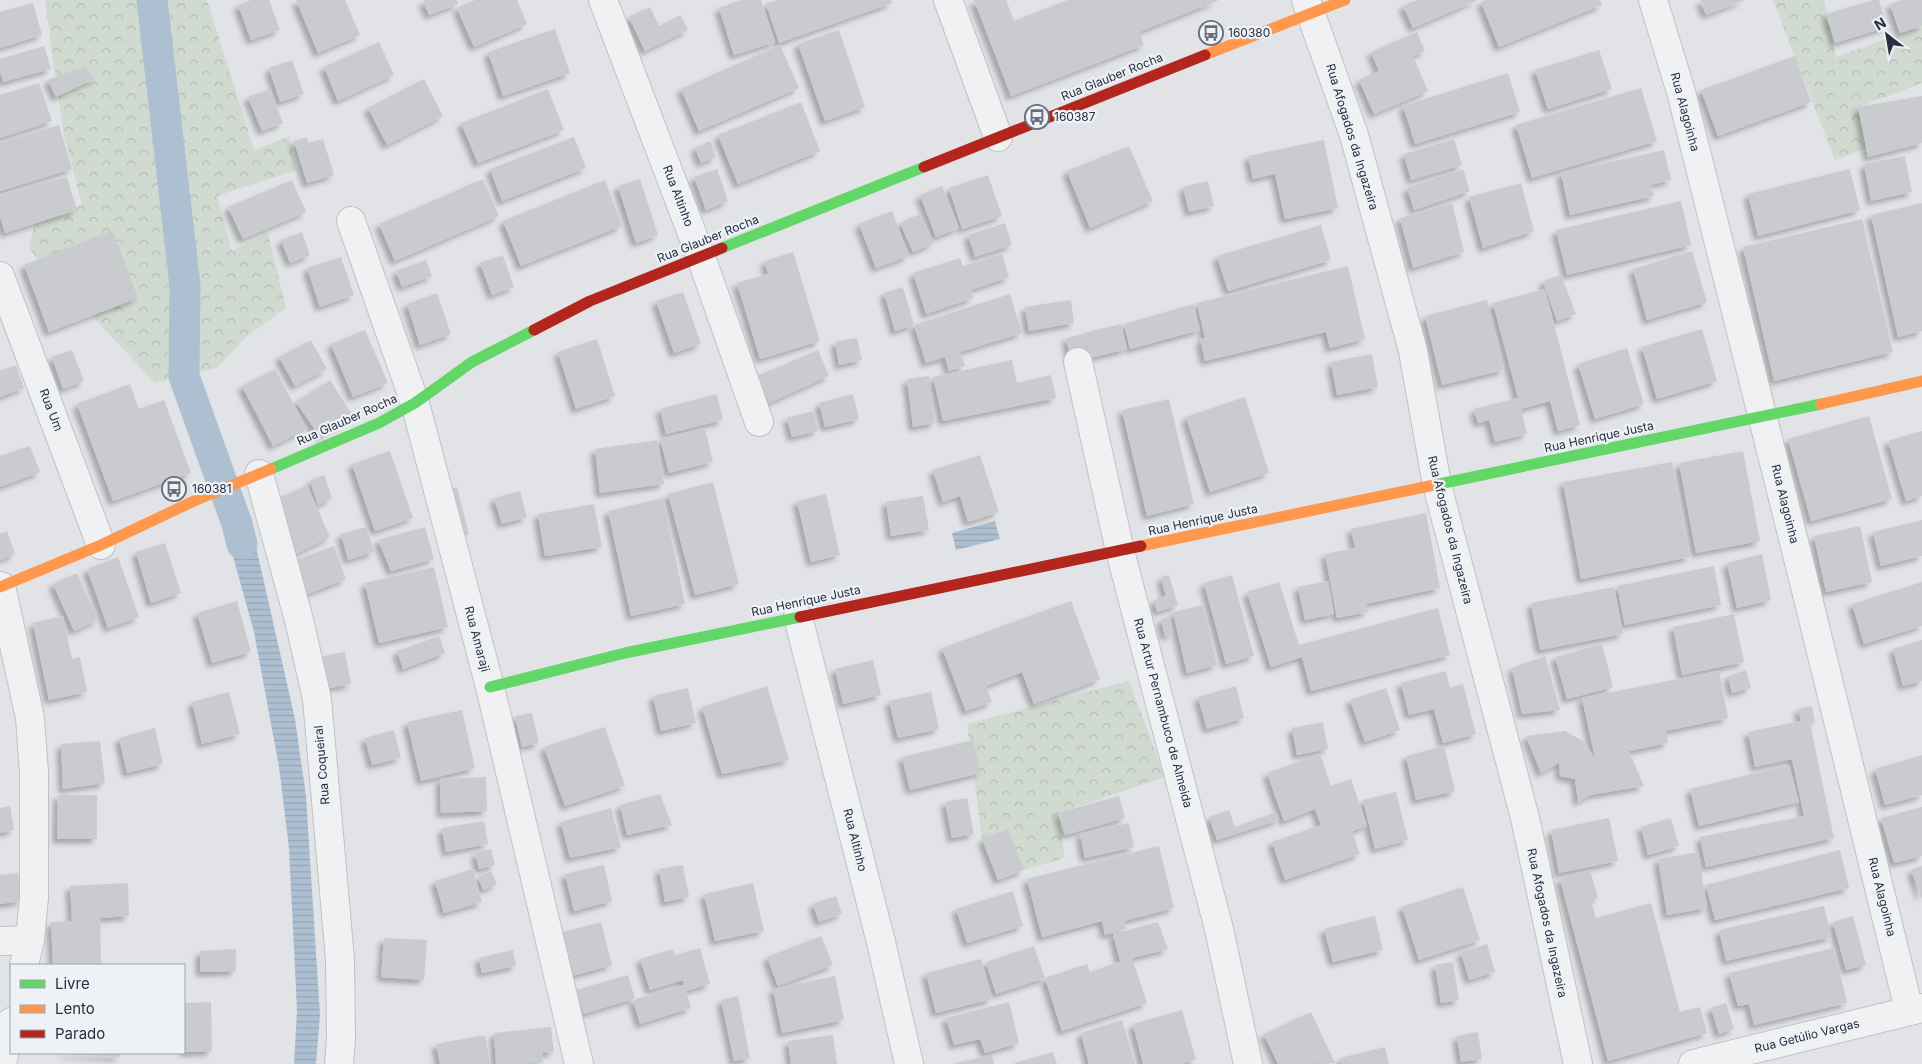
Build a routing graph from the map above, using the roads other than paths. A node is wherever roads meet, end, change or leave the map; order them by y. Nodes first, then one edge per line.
1 (603, 0) edge
2 (948, 0) edge
3 (1345, 0) edge
4 (1653, 0) edge
5 (1309, 6) edge
6 (998, 137) junction
7 (351, 221) dead end
8 (701, 257) junction
9 (0, 276) edge
10 (1078, 362) dead end
11 (1922, 381) edge
12 (415, 403) junction
13 (1762, 417) junction
14 (759, 422) dead end
15 (252, 477) junction
16 (1437, 485) junction
17 (101, 545) junction
18 (1120, 551) junction
19 (0, 587) edge
20 (798, 617) junction
21 (490, 687) junction
22 (0, 941) edge
23 (27, 953) edge
24 (1916, 1009) edge
25 (10, 1027) edge
26 (2, 1064) edge
27 (339, 1064) edge
28 (579, 1064) edge
29 (909, 1064) edge
30 (1248, 1064) edge
31 (1578, 1064) edge
32 (1693, 1064) edge

1 - 8 street, Rua Altinho
2 - 6 street
3 - 5 street, Rua Glauber Rocha
4 - 13 street, Rua Alagoinha
5 - 6 street, Rua Glauber Rocha
5 - 16 street, Rua Afogados da Ingazeira
6 - 8 street, Rua Glauber Rocha
7 - 12 street, Rua Amaraji
8 - 12 street, Rua Glauber Rocha
8 - 14 street, Rua Altinho
9 - 17 street, Rua Um
10 - 18 street, Rua Artur Pernambuco de Almeida
11 - 13 street, Rua Henrique Justa
12 - 15 street, Rua Glauber Rocha
12 - 21 street, Rua Amaraji
13 - 16 street, Rua Henrique Justa
13 - 24 street, Rua Alagoinha
15 - 17 street, Rua Glauber Rocha
15 - 27 street, Rua Coqueiral
16 - 18 street, Rua Henrique Justa
16 - 31 street, Rua Afogados da Ingazeira
17 - 19 street, Rua Glauber Rocha
18 - 20 street, Rua Henrique Justa
18 - 30 street, Rua Artur Pernambuco de Almeida
19 - 23 street
20 - 21 street, Rua Henrique Justa
20 - 29 street, Rua Altinho
21 - 28 street, Rua Amaraji
22 - 23 street
24 - 32 street, Rua Getúlio Vargas
25 - 26 street

